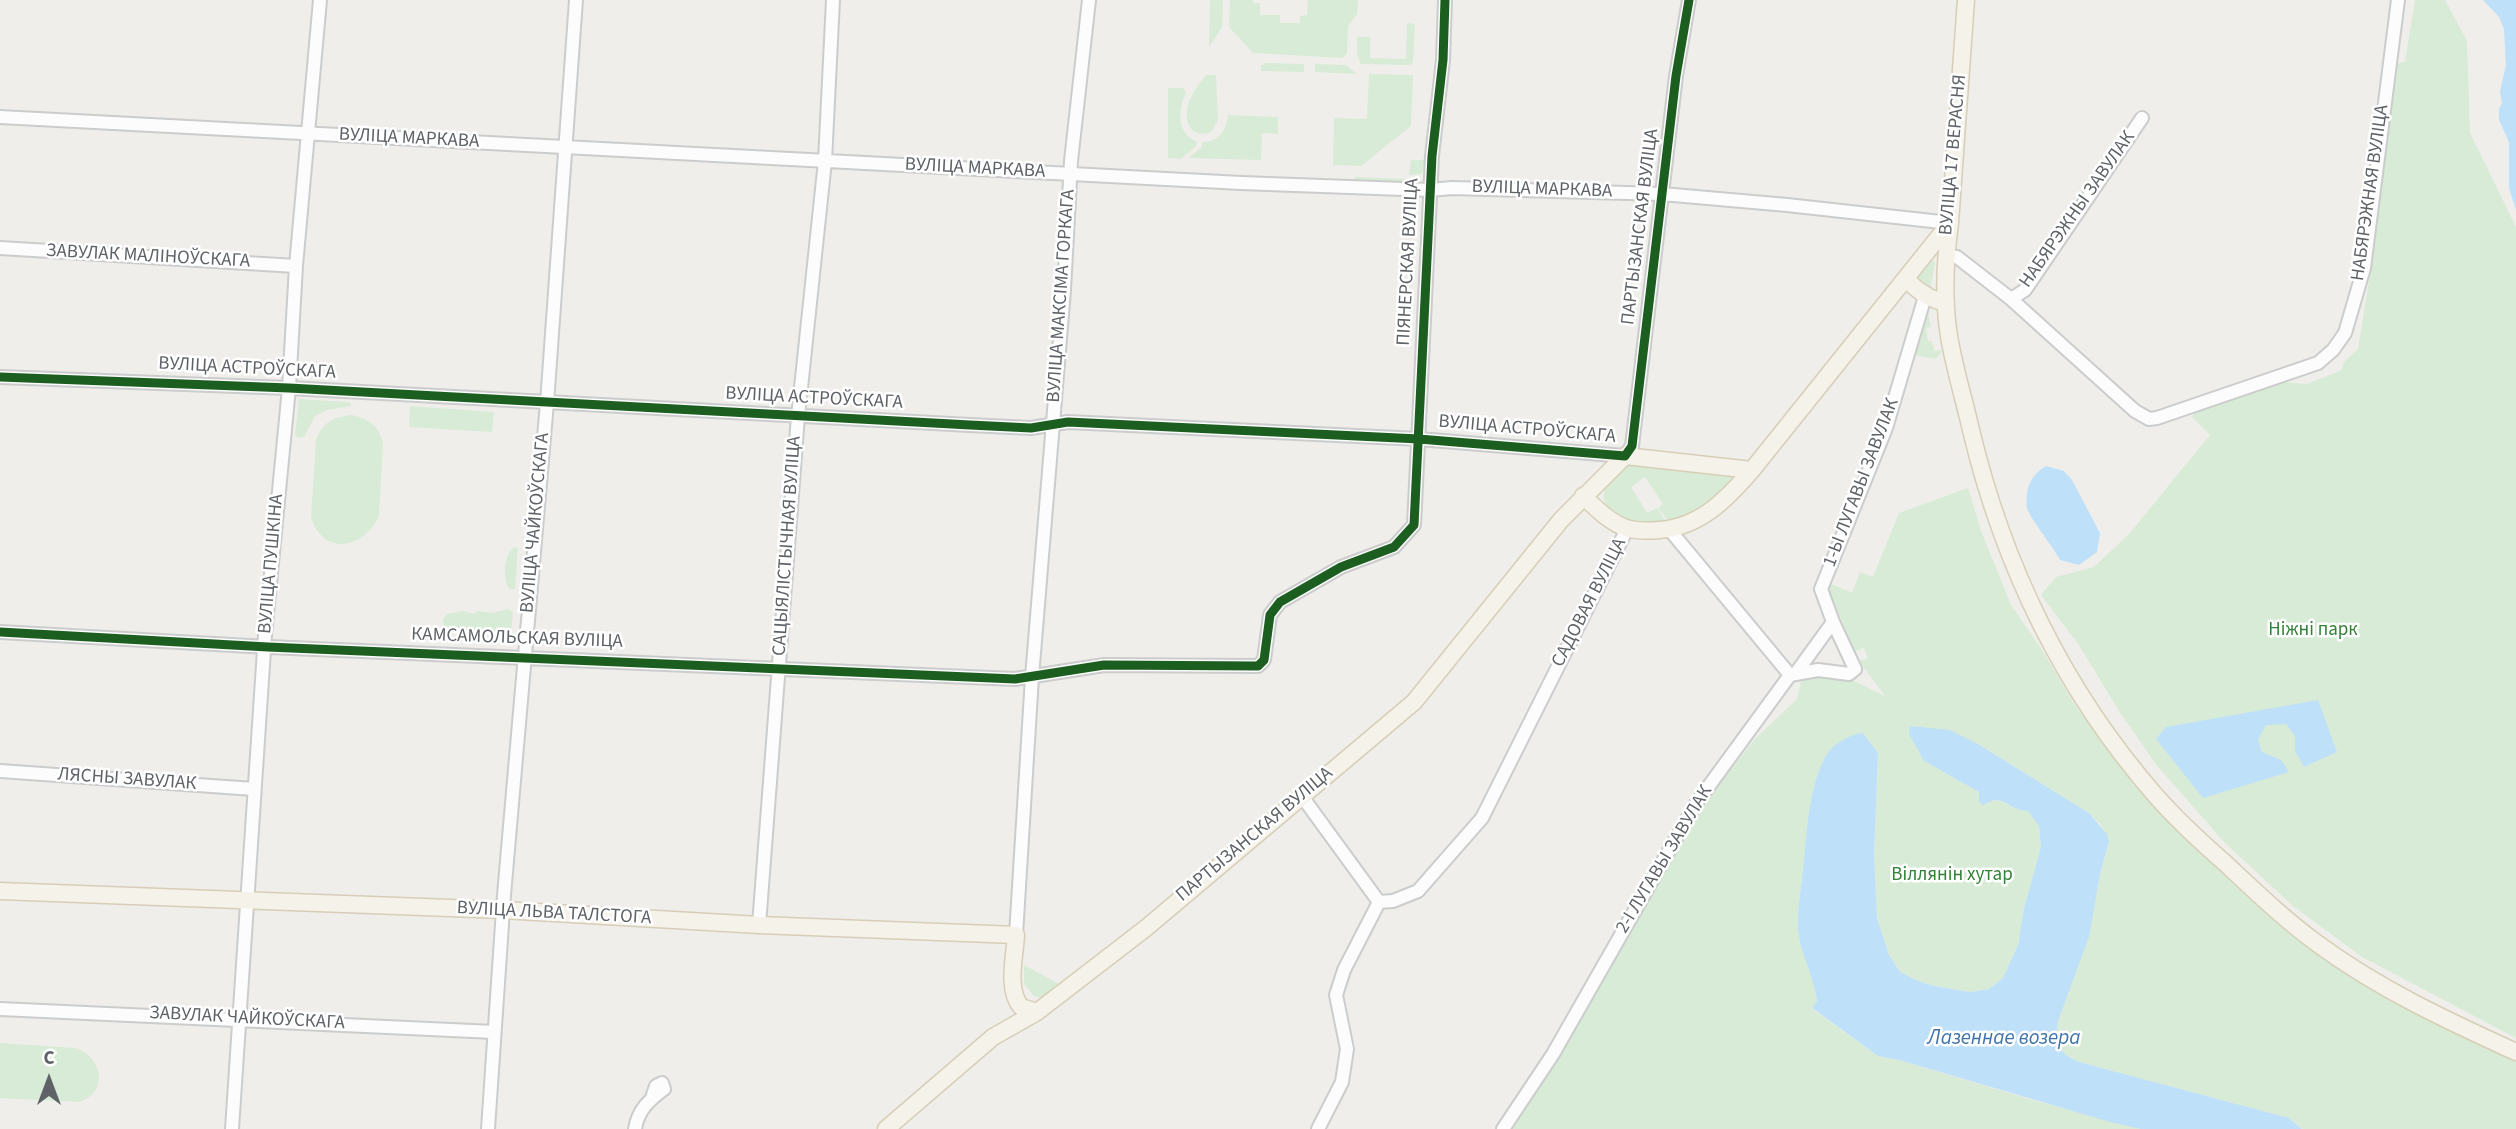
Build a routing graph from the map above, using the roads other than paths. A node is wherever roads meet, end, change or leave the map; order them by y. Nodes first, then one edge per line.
1 (320, 0) edge
2 (576, 0) edge
3 (833, 0) edge
4 (1090, 0) edge
5 (1445, 0) edge
6 (1689, 0) edge
7 (1966, 0) edge
8 (2398, 0) edge
9 (0, 117) edge
10 (2141, 118) dead end
11 (308, 134) junction
12 (564, 148) junction
13 (825, 161) junction
14 (1070, 174) junction
15 (1430, 191) junction
16 (1662, 194) junction
17 (1950, 223) junction
18 (0, 248) edge
19 (1945, 257) junction
20 (296, 266) junction
21 (1907, 278) junction
22 (1926, 293) junction
23 (2011, 299) junction
24 (1946, 302) junction
25 (0, 377) edge
26 (289, 388) junction
27 (547, 403) junction
28 (798, 416) junction
29 (2149, 419) joint
30 (1053, 425) junction
31 (1419, 439) junction
32 (1625, 456) junction
33 (1752, 470) junction
34 (1583, 495) junction
35 (1628, 528) junction
36 (1669, 529) junction
37 (1833, 622) junction
38 (0, 632) edge
39 (264, 646) junction
40 (524, 656) junction
41 (779, 669) junction
42 (1793, 674) junction
43 (1032, 677) junction
44 (0, 771) edge
45 (254, 789) junction
46 (1301, 795) junction
47 (0, 891) edge
48 (247, 902) junction
49 (1379, 902) junction
50 (503, 910) junction
51 (759, 925) junction
52 (1016, 935) junction
53 (1013, 985) junction
54 (0, 1009) edge
55 (1037, 1012) junction
56 (240, 1018) junction
57 (494, 1032) junction
58 (993, 1037) junction
59 (2516, 1052) edge
60 (652, 1098) dead end
61 (232, 1129) edge
62 (488, 1129) edge
63 (635, 1129) edge
64 (886, 1129) edge
65 (1318, 1129) edge
66 (1503, 1129) edge

1 - 11 street, ВУЛІЦА ПУШКІНА
2 - 12 street, ВУЛІЦА ЧАЙКОЎСКАГА
3 - 13 street, САЦЫЯЛІСТЫЧНАЯ ВУЛІЦА
4 - 14 street, ВУЛІЦА МАКСІМА ГОРКАГА
5 - 15 street, ПІЯНЕРСКАЯ ВУЛІЦА
6 - 16 street, ПАРТЫЗАНСКАЯ ВУЛІЦА
7 - 17 main road, ВУЛІЦА 17 ВЕРАСНЯ
8 - 29 street, НАБЯРЭЖНАЯ ВУЛІЦА
9 - 11 street, ВУЛІЦА МАРКАВА
10 - 23 street, НАБЯРЭЖНЫ ЗАВУЛАК
11 - 12 street, ВУЛІЦА МАРКАВА
11 - 20 street, ВУЛІЦА ПУШКІНА
12 - 13 street, ВУЛІЦА МАРКАВА
12 - 27 street, ВУЛІЦА ЧАЙКОЎСКАГА
13 - 14 street, ВУЛІЦА МАРКАВА
13 - 28 street, САЦЫЯЛІСТЫЧНАЯ ВУЛІЦА
14 - 15 street, ВУЛІЦА МАРКАВА
14 - 30 street, ВУЛІЦА МАКСІМА ГОРКАГА
15 - 16 street, ВУЛІЦА МАРКАВА
15 - 31 street, ПІЯНЕРСКАЯ ВУЛІЦА
16 - 17 street, ВУЛІЦА МАРКАВА
16 - 32 street, ПАРТЫЗАНСКАЯ ВУЛІЦА
17 - 19 main road, ВУЛІЦА 17 ВЕРАСНЯ
17 - 21 main road, САДОВАЯ ВУЛІЦА
18 - 20 street, ЗАВУЛАК МАЛІНОЎСКАГА
19 - 23 street, ВУЛІЦА 17 ВЕРАСНЯ
19 - 24 main road
20 - 26 street, ВУЛІЦА ПУШКІНА
21 - 22 main road
21 - 33 main road, САДОВАЯ ВУЛІЦА
22 - 24 main road
22 - 37 street, 1-Ы ЛУГАВЫ ЗАВУЛАК
23 - 29 street, ВУЛІЦА 17 ВЕРАСНЯ
24 - 59 main road
25 - 26 street, ВУЛІЦА АСТРОЎСКАГА
26 - 27 street, ВУЛІЦА АСТРОЎСКАГА
26 - 39 street, ВУЛІЦА ПУШКІНА
27 - 28 street, ВУЛІЦА АСТРОЎСКАГА
27 - 40 street, ВУЛІЦА ЧАЙКОЎСКАГА
28 - 30 street, ВУЛІЦА АСТРОЎСКАГА
28 - 41 street, САЦЫЯЛІСТЫЧНАЯ ВУЛІЦА
30 - 31 street, ВУЛІЦА АСТРОЎСКАГА
30 - 43 street, ВУЛІЦА МАКСІМА ГОРКАГА
31 - 32 street, ВУЛІЦА АСТРОЎСКАГА
31 - 43 street, ПІЯНЕРСКАЯ ВУЛІЦА
32 - 33 main road, ВУЛІЦА АСТРОЎСКАГА
32 - 34 main road, ПАРТЫЗАНСКАЯ ВУЛІЦА
33 - 36 main road, САДОВАЯ ВУЛІЦА
34 - 35 main road
34 - 46 main road, ПАРТЫЗАНСКАЯ ВУЛІЦА
35 - 36 main road, САДОВАЯ ВУЛІЦА
35 - 49 street, САДОВАЯ ВУЛІЦА
36 - 42 street
37 - 42 street, 2-І ЛУГАВЫ ЗАВУЛАК
37 - 42 street, 1-Ы ЛУГАВЫ ЗАВУЛАК
38 - 39 street, КАМСАМОЛЬСКАЯ ВУЛІЦА
39 - 40 street, КАМСАМОЛЬСКАЯ ВУЛІЦА
39 - 45 street, ВУЛІЦА ПУШКІНА
40 - 41 street, КАМСАМОЛЬСКАЯ ВУЛІЦА
40 - 50 street, ВУЛІЦА ЧАЙКОЎСКАГА
41 - 43 street, КАМСАМОЛЬСКАЯ ВУЛІЦА
41 - 51 street, САЦЫЯЛІСТЫЧНАЯ ВУЛІЦА
42 - 66 street, 2-І ЛУГАВЫ ЗАВУЛАК
43 - 52 street, ВУЛІЦА МАКСІМА ГОРКАГА
44 - 45 street, ЛЯСНЫ ЗАВУЛАК
45 - 48 street, ВУЛІЦА ПУШКІНА
46 - 49 street
46 - 55 main road, ПАРТЫЗАНСКАЯ ВУЛІЦА
47 - 48 main road, ВУЛІЦА ЛЬВА ТАЛСТОГА
48 - 50 main road, ВУЛІЦА ЛЬВА ТАЛСТОГА
48 - 56 street, ВУЛІЦА ПУШКІНА
49 - 65 street
50 - 51 main road, ВУЛІЦА ЛЬВА ТАЛСТОГА
50 - 57 street, ВУЛІЦА ЧАЙКОЎСКАГА
51 - 52 main road, ВУЛІЦА ЛЬВА ТАЛСТОГА
52 - 53 main road
53 - 55 main road
53 - 58 main road
54 - 56 street, ЗАВУЛАК ЧАЙКОЎСКАГА
55 - 58 main road, ПАРТЫЗАНСКАЯ ВУЛІЦА
56 - 57 street, ЗАВУЛАК ЧАЙКОЎСКАГА
56 - 61 street, ВУЛІЦА ПУШКІНА
57 - 62 street, ВУЛІЦА ЧАЙКОЎСКАГА
58 - 64 main road, ПАРТЫЗАНСКАЯ ВУЛІЦА
60 - 63 street

